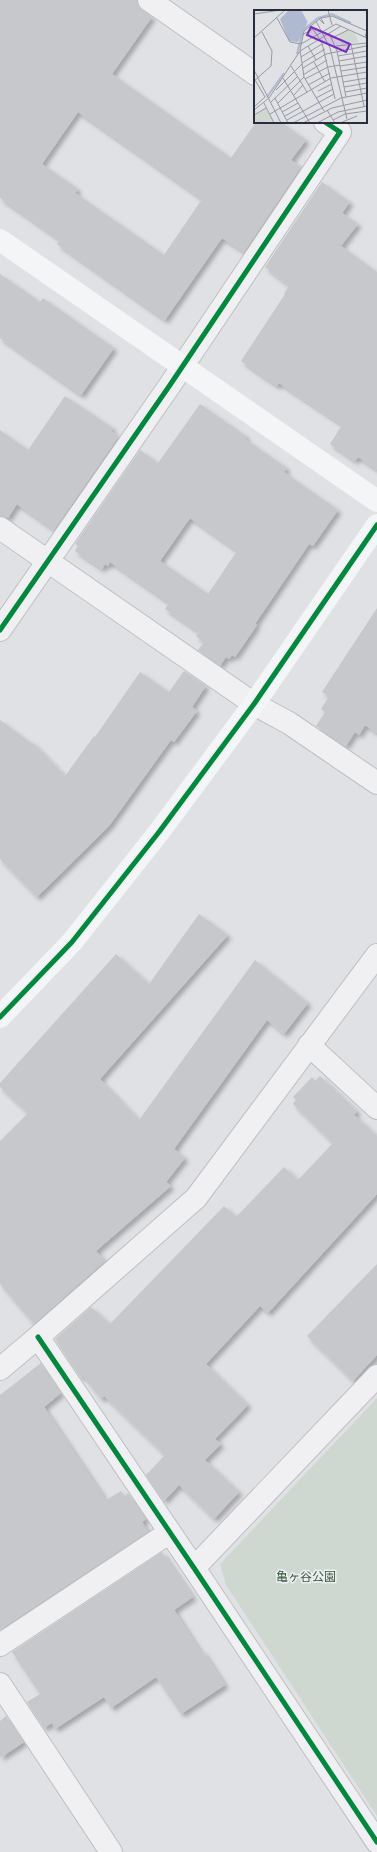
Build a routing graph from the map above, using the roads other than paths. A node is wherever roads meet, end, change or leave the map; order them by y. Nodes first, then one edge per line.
1 (149, 0) edge
2 (254, 73) edge
3 (326, 123) edge
4 (0, 240) edge
5 (182, 367) junction
6 (377, 501) edge
7 (377, 525) edge
8 (0, 528) edge
9 (48, 561) junction
10 (0, 630) edge
11 (254, 704) junction
12 (377, 783) edge
13 (377, 955) edge
14 (0, 1017) edge
15 (309, 1045) junction
16 (377, 1108) edge
17 (38, 1337) junction
18 (0, 1369) edge
19 (377, 1376) edge
20 (170, 1532) junction
21 (194, 1568) junction
22 (0, 1645) edge
23 (0, 1684) edge
24 (377, 1842) edge
25 (111, 1852) edge

1 - 2 street
3 - 5 street
4 - 5 street
5 - 6 street
5 - 9 street
7 - 11 street
8 - 9 street
9 - 10 street
9 - 11 street
11 - 12 street
11 - 14 street
13 - 15 street
15 - 16 street
15 - 17 street
17 - 18 street
17 - 20 street
19 - 21 street
20 - 21 street
20 - 22 street
21 - 24 street
23 - 25 street

